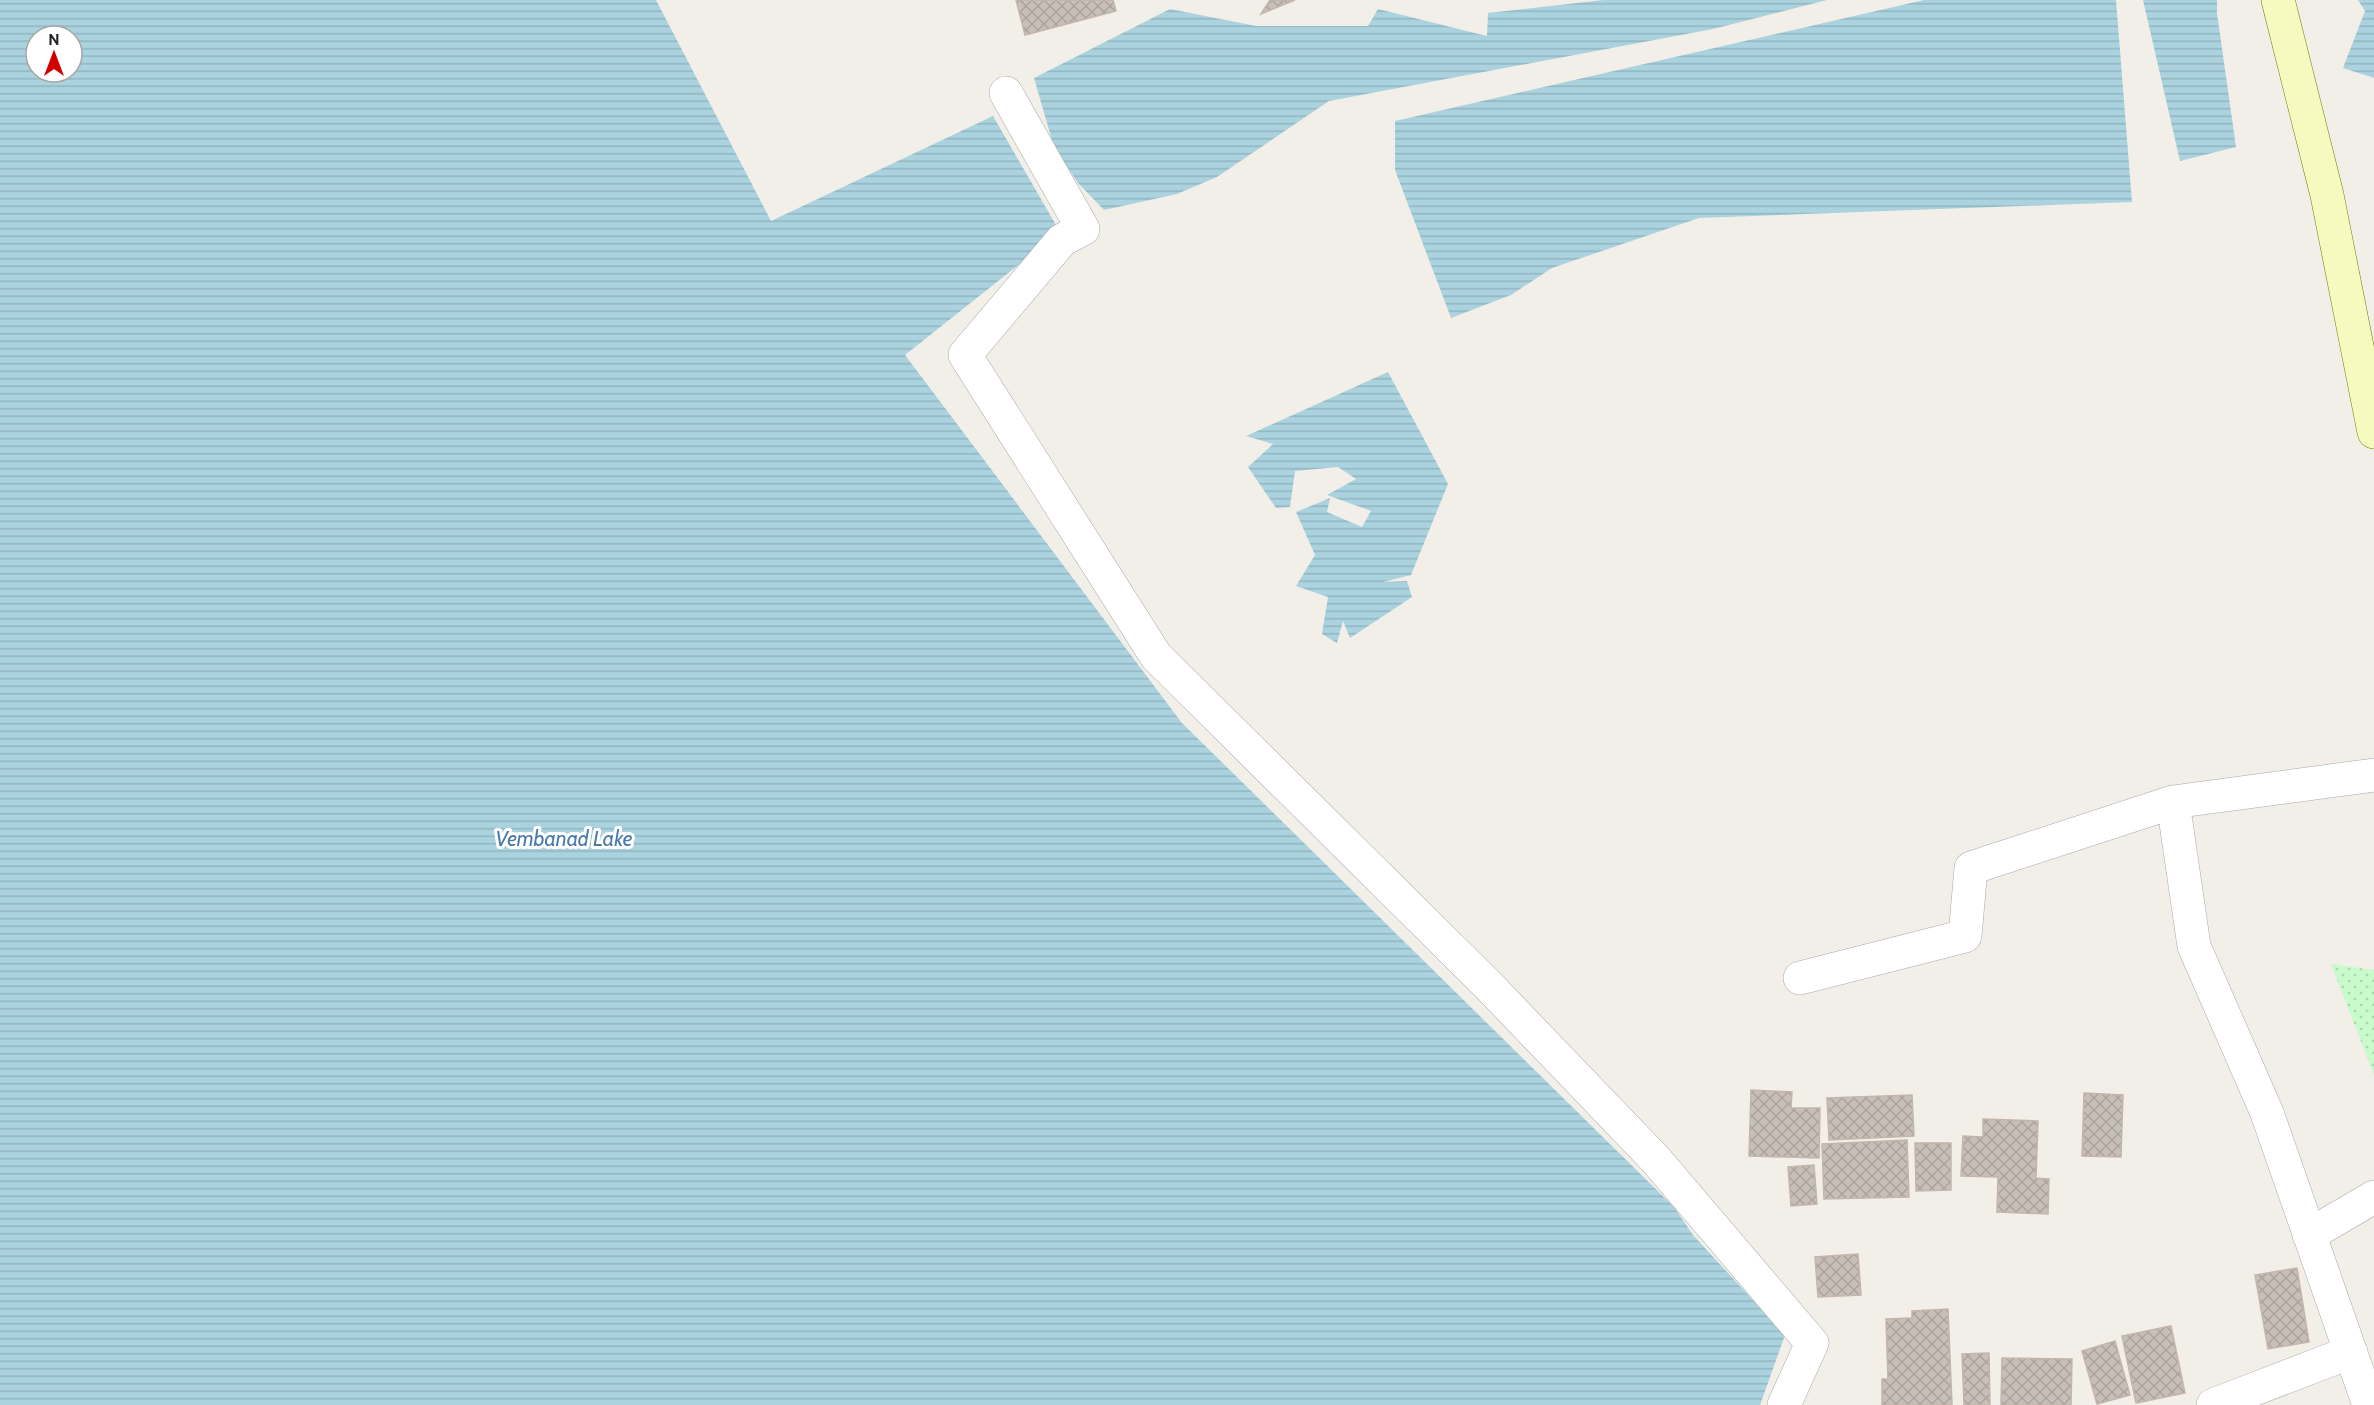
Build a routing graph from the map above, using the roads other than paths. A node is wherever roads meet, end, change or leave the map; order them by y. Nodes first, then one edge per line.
1 (2278, 0) edge
2 (1006, 93) dead end
3 (2374, 432) edge
4 (2374, 775) edge
5 (2173, 802) junction
6 (1800, 978) dead end
7 (2374, 1197) edge
8 (2309, 1235) junction
9 (2351, 1352) junction
10 (1784, 1405) edge
11 (2213, 1405) edge
12 (2369, 1405) edge

1 - 3 main road
2 - 10 street
4 - 5 street
5 - 6 street
5 - 8 street
7 - 8 street
8 - 9 street
9 - 11 street
9 - 12 street

